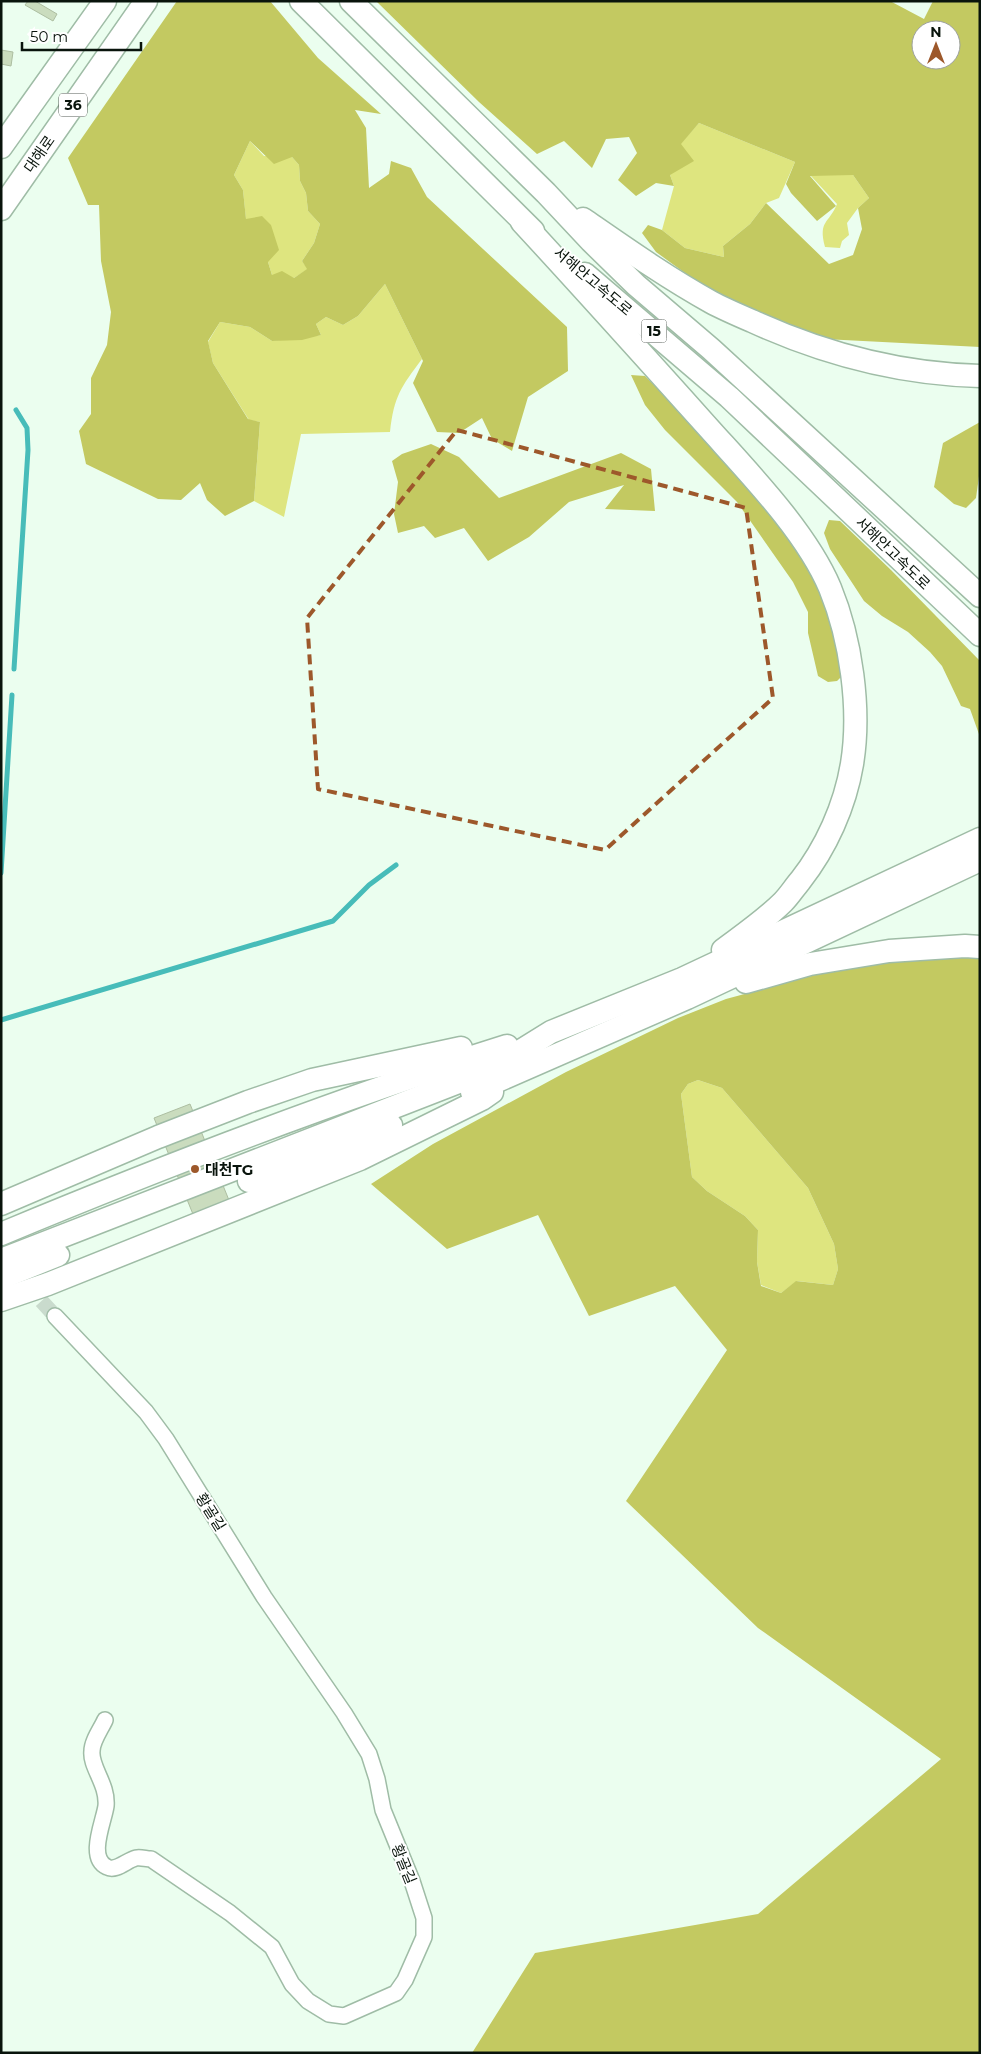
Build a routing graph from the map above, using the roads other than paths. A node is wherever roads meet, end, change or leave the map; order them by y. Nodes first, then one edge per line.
1 (105, 1) edge
2 (146, 1) edge
3 (301, 1) edge
4 (351, 1) edge
5 (1, 147) edge
6 (546, 193) junction
7 (1, 209) edge
8 (522, 222) junction
9 (980, 376) edge
10 (980, 596) edge
11 (980, 635) edge
12 (980, 839) edge
13 (980, 860) edge
14 (980, 947) edge
15 (684, 989) junction
16 (551, 1032) junction
17 (530, 1066) junction
18 (1, 1204) edge
19 (1, 1234) edge
20 (1, 1260) edge
21 (1, 1278) edge
22 (1, 1300) edge
23 (55, 1316) tunnel mouth
24 (105, 1720) dead end

1 - 5 highway, 36
2 - 7 highway, 대해로 / 36
3 - 8 highway, 서해안고속도로 / 15
4 - 6 highway, 서해안고속도로 / 15
6 - 9 highway
6 - 10 highway, 서해안고속도로 / 15
8 - 11 highway, 서해안고속도로 / 15
8 - 15 highway
12 - 15 highway
13 - 15 highway
14 - 15 highway
15 - 16 highway
15 - 17 highway
16 - 18 highway
16 - 19 highway
16 - 20 highway
17 - 21 highway
17 - 22 highway
23 - 24 street, 황골길

